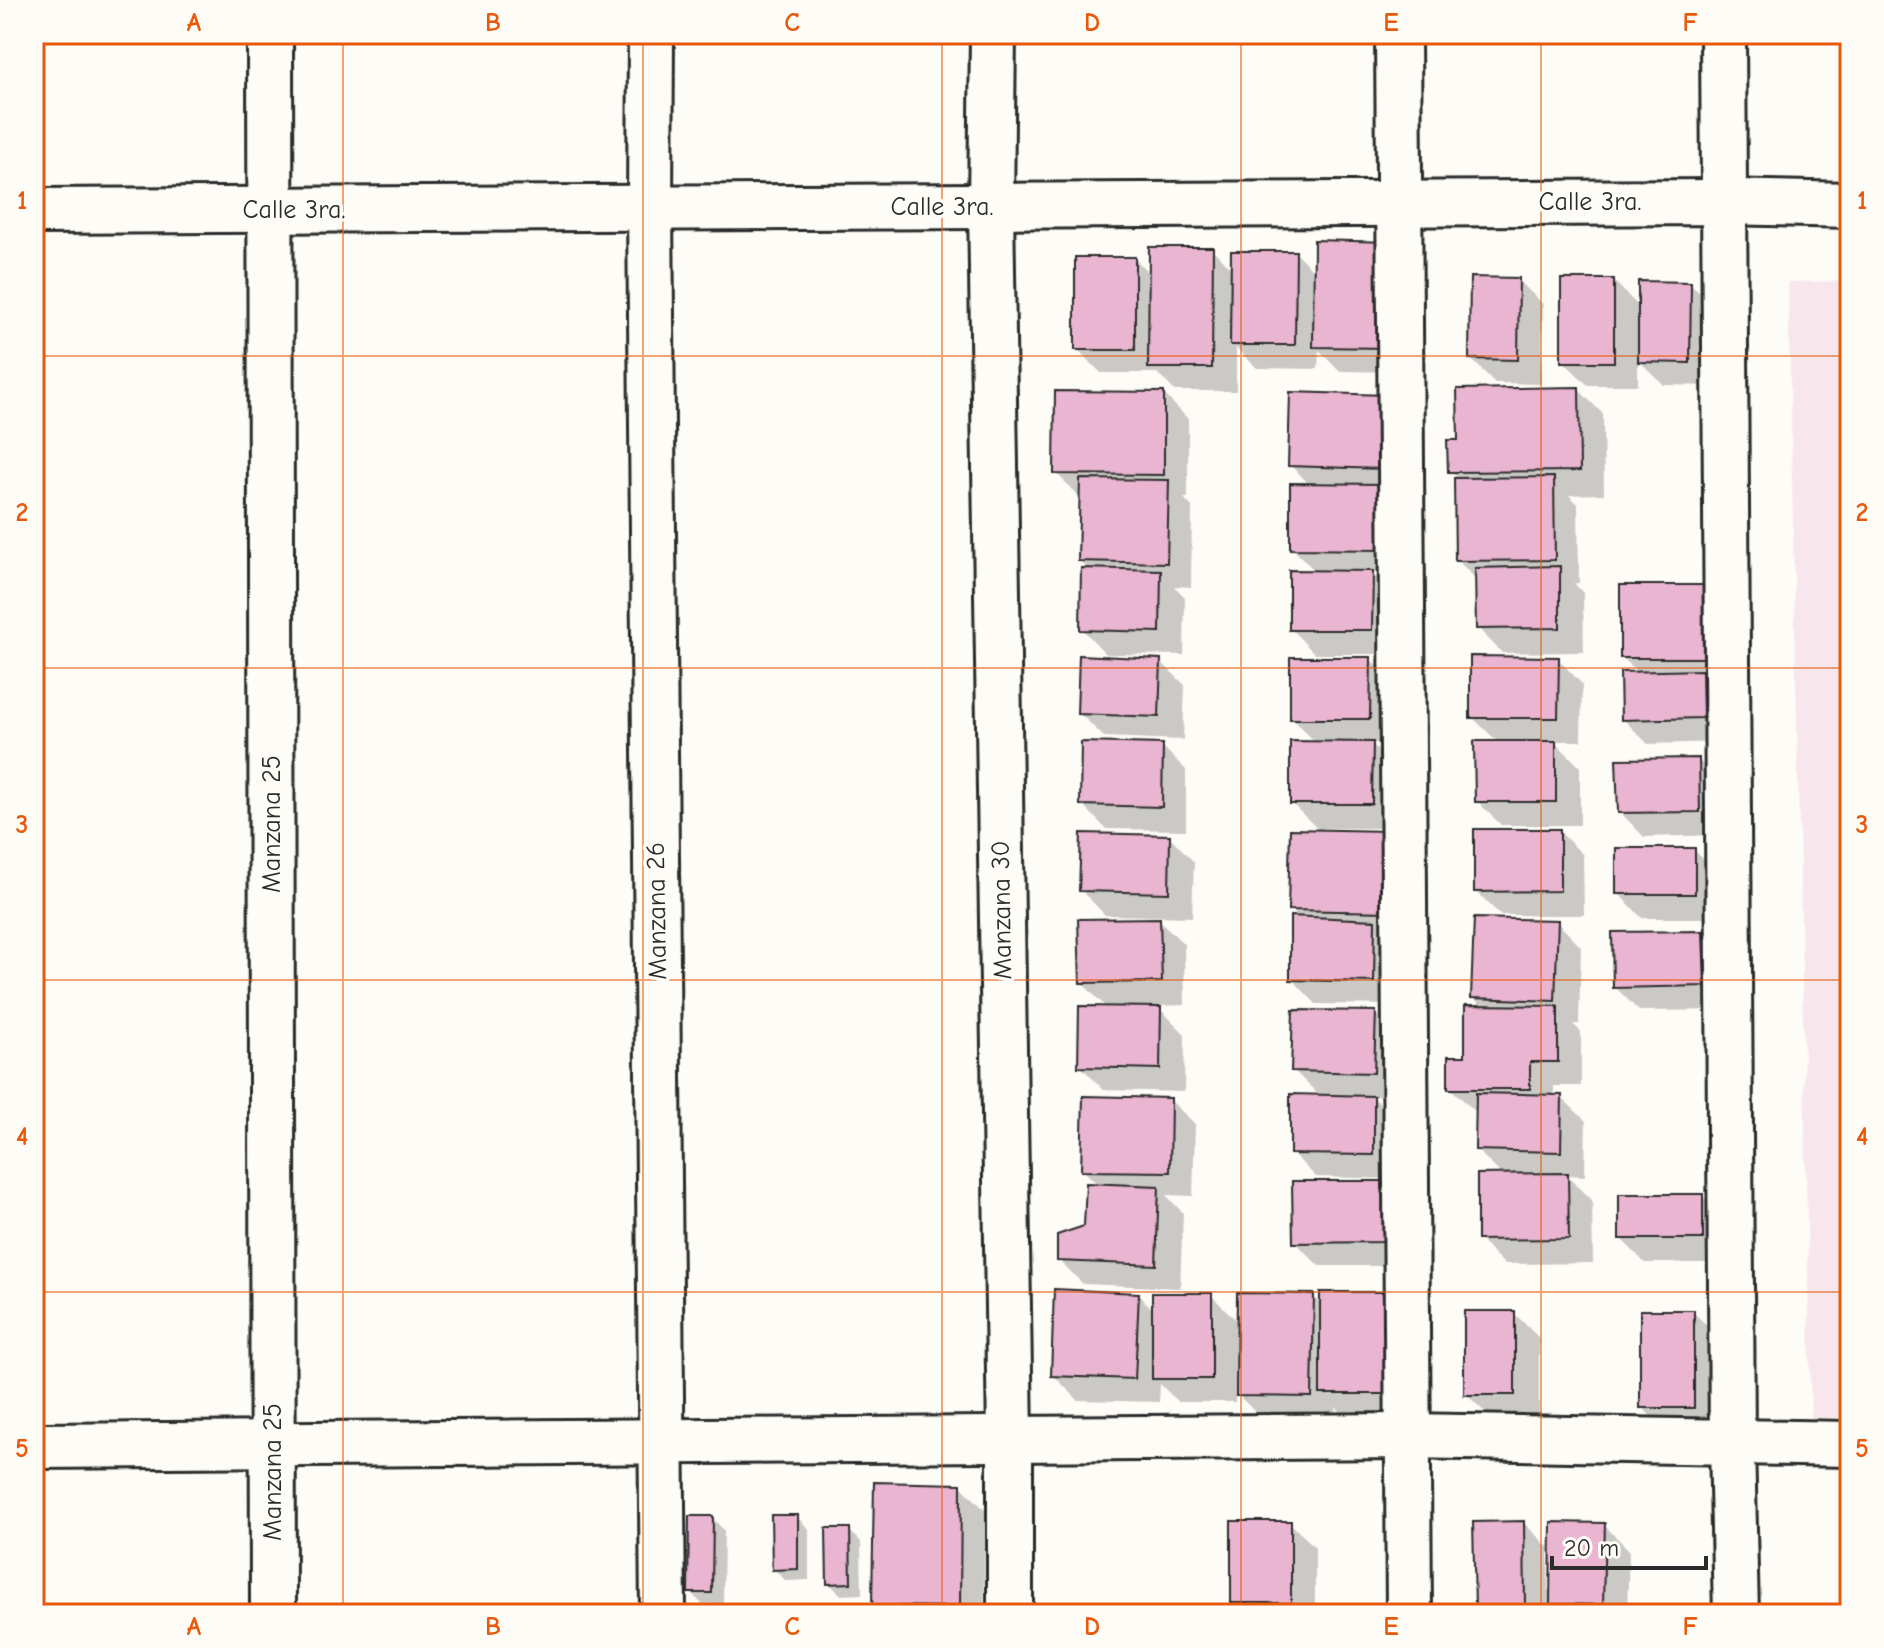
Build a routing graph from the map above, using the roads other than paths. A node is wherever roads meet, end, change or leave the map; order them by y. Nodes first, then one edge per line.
1 (270, 34) edge
2 (651, 34) edge
3 (993, 34) edge
4 (1398, 34) edge
5 (1723, 34) edge
6 (1724, 202) junction
7 (1399, 203) junction
8 (1850, 205) edge
9 (991, 206) junction
10 (650, 209) junction
11 (270, 210) junction
12 (34, 211) edge
13 (1406, 1436) junction
14 (1010, 1438) junction
15 (661, 1441) junction
16 (273, 1444) junction
17 (1732, 1444) junction
18 (1850, 1444) edge
19 (34, 1446) edge
20 (273, 1614) edge
21 (663, 1614) edge
22 (1010, 1614) edge
23 (1409, 1614) edge
24 (1736, 1614) edge

1 - 11 street, Manzana 25
2 - 10 street, Manzana 26
3 - 9 street, Manzana 30
4 - 7 street
5 - 6 street
6 - 7 street, Calle 3ra.
6 - 8 street, Calle 3ra.
6 - 17 street
7 - 9 street, Calle 3ra.
7 - 13 street
9 - 10 street, Calle 3ra.
9 - 14 street, Manzana 30
10 - 11 street, Calle 3ra.
10 - 15 street, Manzana 26
11 - 12 street, Calle 3ra.
11 - 16 street, Manzana 25
13 - 14 street
13 - 17 street
13 - 23 street
14 - 15 street
14 - 22 street, Manzana 30
15 - 16 street
15 - 21 street, Manzana 26
16 - 19 street
16 - 20 street, Manzana 25
17 - 18 street
17 - 24 street

